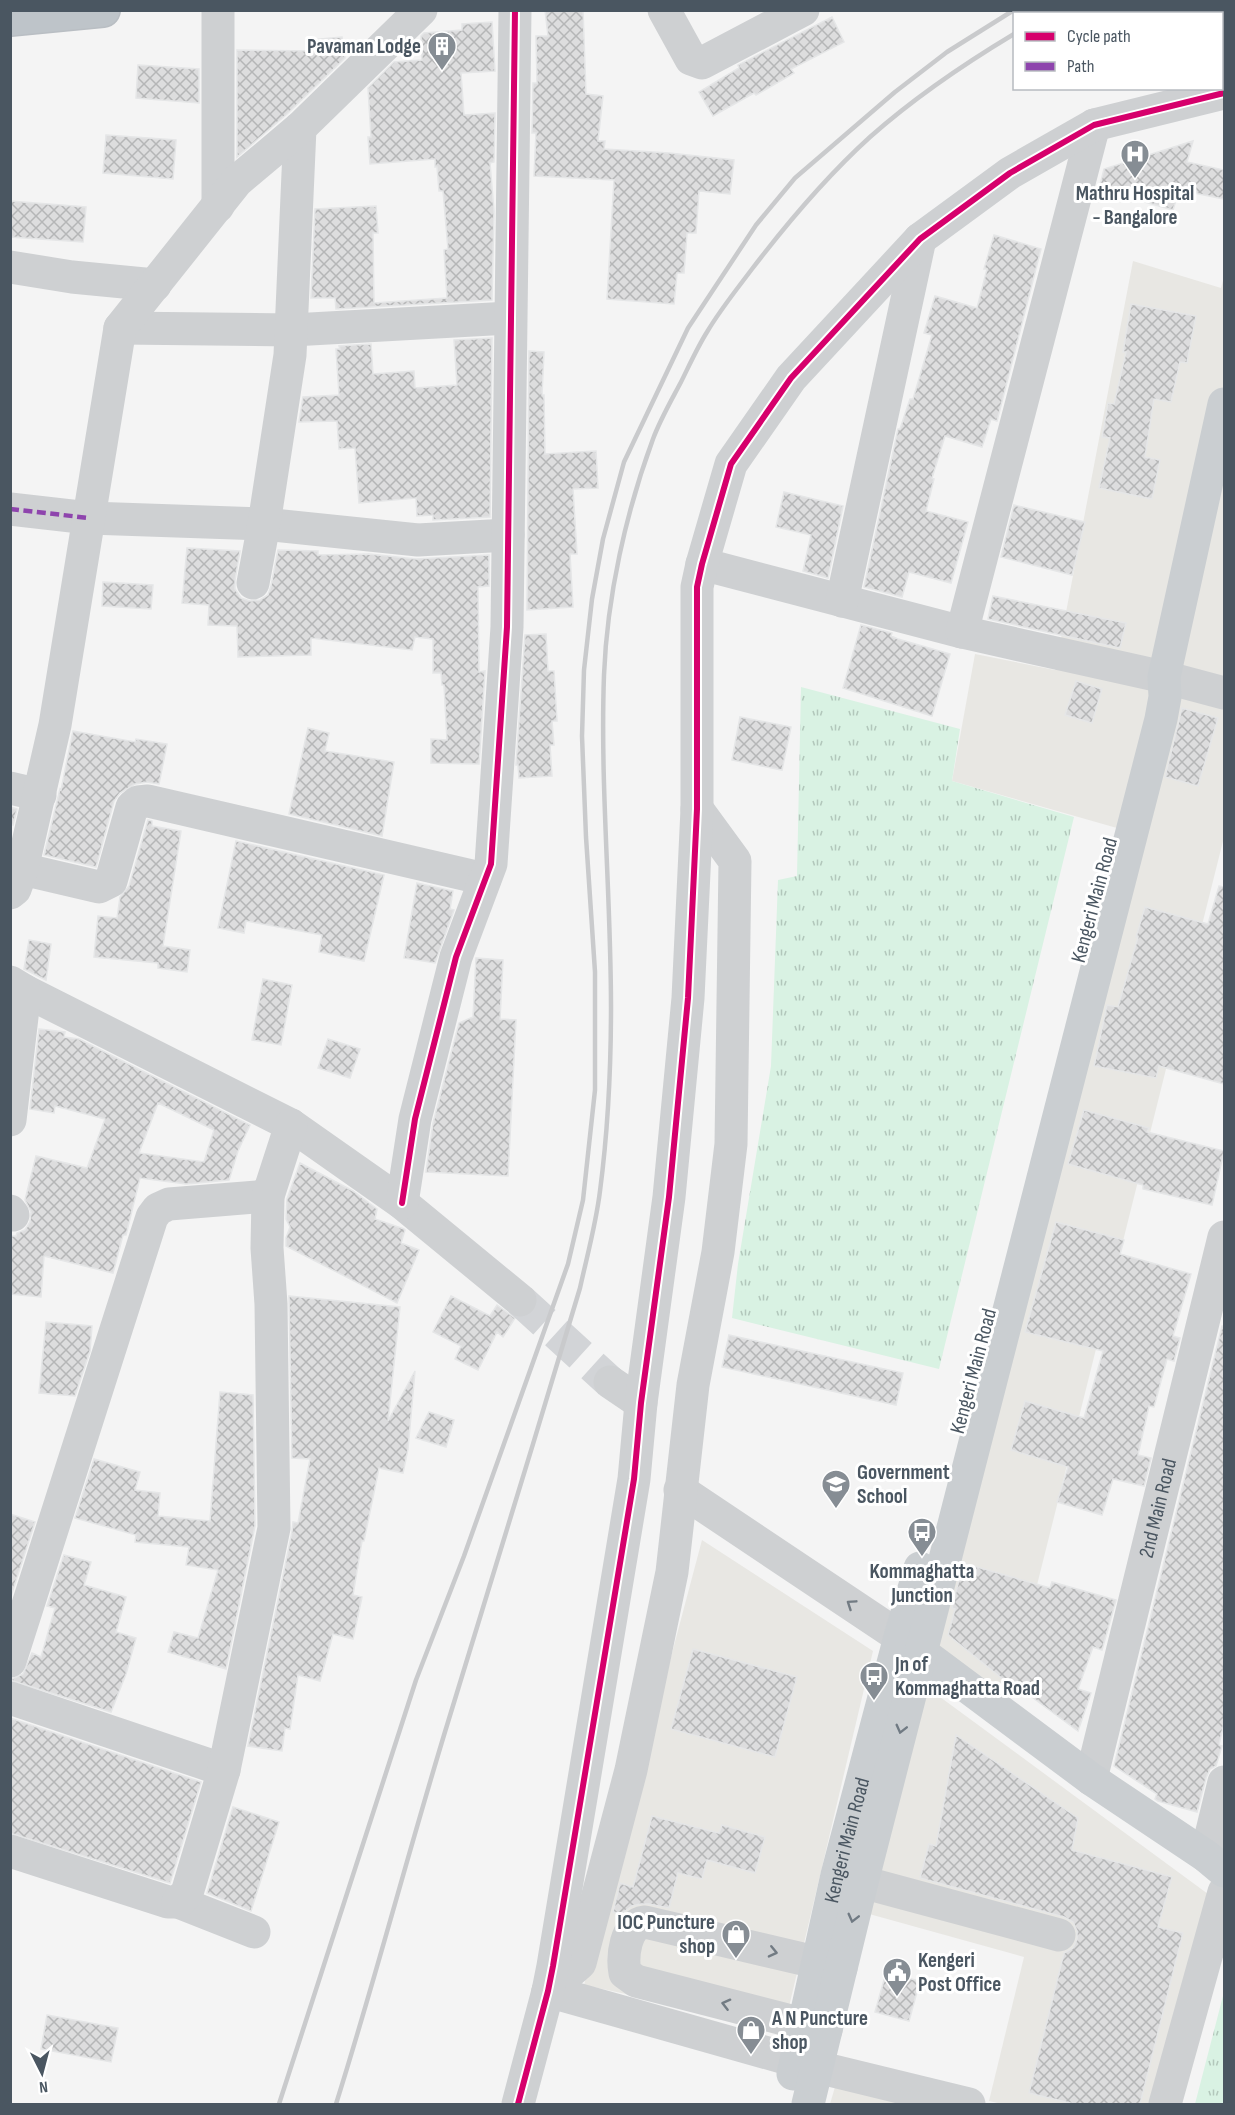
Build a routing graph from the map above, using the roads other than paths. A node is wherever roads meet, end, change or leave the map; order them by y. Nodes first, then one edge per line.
1 (103, 10) edge
2 (218, 10) edge
3 (421, 10) edge
4 (516, 10) edge
5 (664, 10) edge
6 (803, 10) edge
7 (10, 19) edge
8 (1224, 93) edge
9 (1094, 125) junction
10 (300, 128) junction
11 (218, 206) junction
12 (920, 239) junction
13 (10, 267) edge
14 (155, 285) junction
15 (510, 318) junction
16 (120, 328) junction
17 (292, 330) junction
18 (1224, 404) edge
19 (10, 509) edge
20 (89, 518) junction
21 (264, 524) junction
22 (508, 535) junction
23 (702, 564) junction
24 (253, 583) dead end
25 (842, 601) junction
26 (962, 632) junction
27 (1164, 677) junction
28 (1224, 693) edge
29 (25, 792) edge
30 (697, 809) junction
31 (485, 879) junction
32 (16, 881) edge
33 (18, 987) edge
34 (10, 1120) edge
35 (291, 1125) junction
36 (268, 1196) junction
37 (402, 1203) junction
38 (1224, 1237) edge
39 (520, 1300) tunnel mouth
40 (610, 1382) tunnel mouth
41 (641, 1403) junction
42 (680, 1490) junction
43 (910, 1644) junction
44 (10, 1661) edge
45 (10, 1698) edge
46 (224, 1770) junction
47 (1091, 1779) junction
48 (1224, 1782) edge
49 (10, 1851) edge
50 (1215, 1863) edge
51 (862, 1882) junction
52 (1224, 1892) edge
53 (178, 1902) junction
54 (254, 1932) dead end
55 (1059, 1935) dead end
56 (829, 1965) junction
57 (548, 1991) junction
58 (815, 2027) junction
59 (807, 2064) junction
60 (518, 2104) edge
61 (785, 2104) edge
62 (808, 2104) edge
63 (969, 2104) edge
64 (1165, 2104) edge

1 - 7 highway
2 - 11 street
3 - 10 street
4 - 15 street
5 - 6 street
8 - 9 street
9 - 12 street
9 - 26 street
10 - 11 street
10 - 17 street
11 - 14 street
12 - 23 street
12 - 25 street
13 - 14 street
14 - 16 street
15 - 17 street
15 - 22 street
16 - 17 street
16 - 20 street
17 - 21 street
18 - 27 main road, Kengeri Main Road
19 - 20 street
20 - 21 street
20 - 29 street
21 - 22 street
21 - 24 street
22 - 31 street
23 - 25 street
23 - 30 street
25 - 26 street
26 - 27 street
27 - 28 street
27 - 43 main road, Kengeri Main Road
29 - 32 street
30 - 41 street
30 - 42 street
31 - 32 street
31 - 37 street
33 - 34 street
33 - 35 street
35 - 36 street
35 - 37 street
36 - 44 street
36 - 46 street
37 - 39 street
38 - 47 street, 2nd Main Road
40 - 41 street
41 - 57 street
43 -> 42 street
42 - 57 street
43 - 47 main road
43 -> 51 main road, Kengeri Main Road
43 - 56 main road, Kengeri Main Road
45 - 46 street
46 - 53 street
47 - 50 main road
48 - 50 street
49 - 53 street
51 - 55 street
51 -> 56 main road, Kengeri Main Road
52 - 64 street
53 - 54 street
56 - 58 main road, Kengeri Main Road
58 -> 56 street
57 - 59 street
57 - 60 street
58 - 59 main road, Kengeri Main Road
59 - 61 main road, Kengeri Main Road
59 - 62 main road, Kengeri Main Road
59 - 63 street

